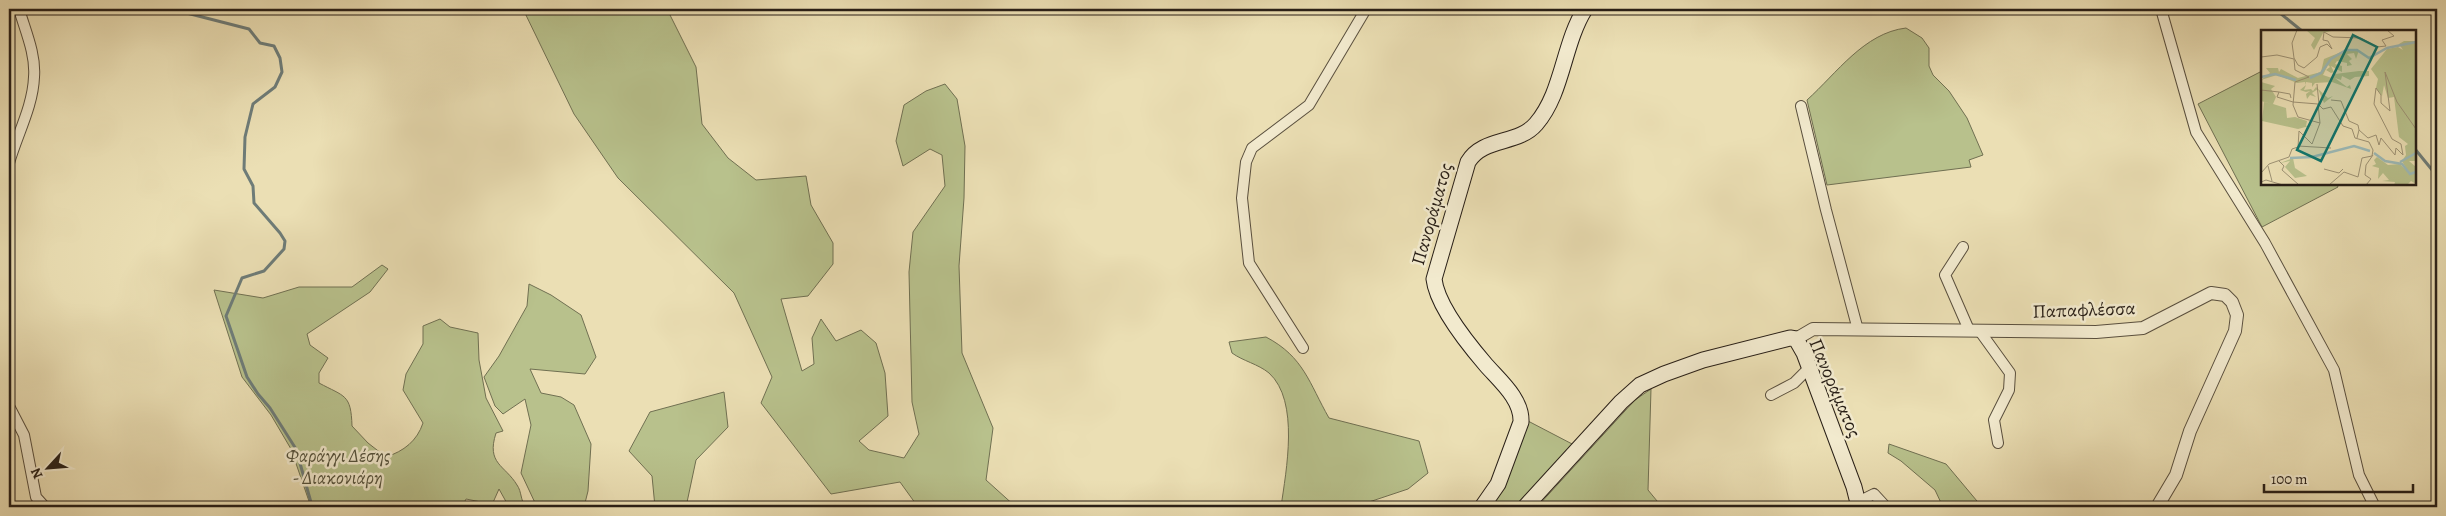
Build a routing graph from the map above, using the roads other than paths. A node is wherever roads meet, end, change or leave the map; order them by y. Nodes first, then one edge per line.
1 (19, 9) edge
2 (1366, 9) edge
3 (1585, 9) edge
4 (2161, 9) edge
5 (1801, 106) dead end
6 (9, 163) edge
7 (1964, 247) dead end
8 (1858, 330) junction
9 (1974, 330) junction
10 (1796, 339) junction
11 (1303, 348) dead end
12 (1809, 368) junction
13 (1771, 395) dead end
14 (9, 406) edge
15 (1998, 443) dead end
16 (1858, 505) edge
17 (46, 507) edge
18 (1482, 507) edge
19 (1525, 507) edge
20 (1886, 507) edge
21 (2157, 507) edge
22 (2376, 507) edge

1 - 6 street
2 - 11 street
3 - 18 main road, Πανοράματος
4 - 22 street
5 - 8 street
7 - 9 street
8 - 9 street, Παπαφλέσσα
8 - 10 street, Παπαφλέσσα
9 - 15 street
9 - 21 street, Παπαφλέσσα
10 - 12 main road, Πανοράματος
10 - 19 main road, Πανοράματος
12 - 13 street
12 - 16 main road, Πανοράματος
14 - 17 street
16 - 20 street

